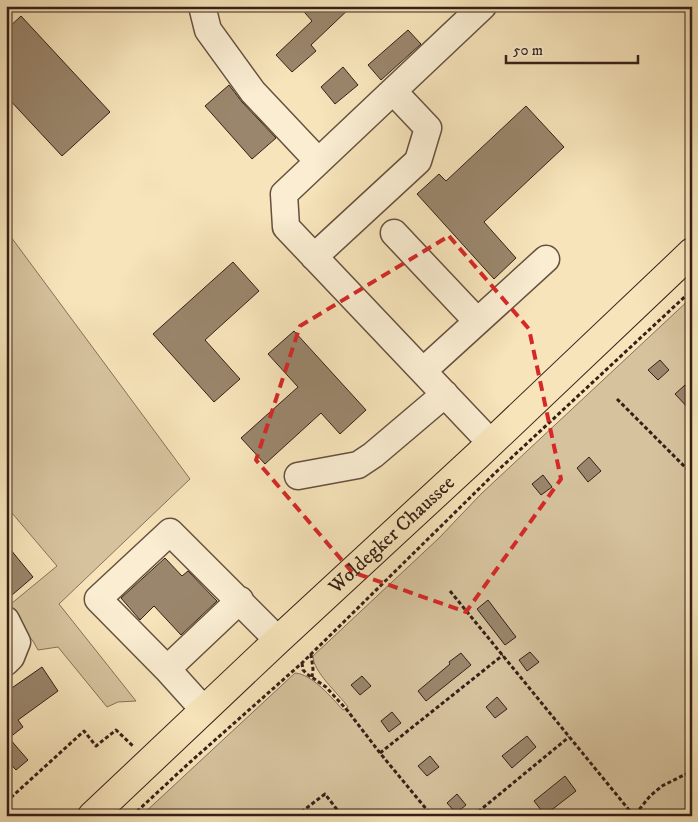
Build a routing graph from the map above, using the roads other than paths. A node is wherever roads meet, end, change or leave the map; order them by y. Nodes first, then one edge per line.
1 (202, 6) edge
2 (483, 6) edge
3 (393, 91) junction
4 (318, 161) junction
5 (394, 233) dead end
6 (692, 252) edge
7 (314, 257) junction
8 (546, 259) dead end
9 (477, 321) junction
10 (423, 370) junction
11 (445, 394) junction
12 (491, 443) junction
13 (298, 476) dead end
14 (240, 600) junction
15 (278, 640) junction
16 (168, 669) junction
17 (204, 710) junction
18 (92, 816) edge

1 - 4 lane
2 - 3 lane
3 - 4 lane
3 - 7 lane
4 - 7 lane
5 - 9 lane
6 - 12 main road, Woldegker Chaussee
7 - 10 lane
8 - 9 lane
9 - 10 lane
10 - 11 lane
11 - 12 lane
11 - 13 lane
12 - 15 main road, Woldegker Chaussee
14 - 15 lane
14 - 16 lane
14 - 16 lane
15 - 17 main road, Woldegker Chaussee
16 - 17 lane
17 - 18 main road, Woldegker Chaussee

